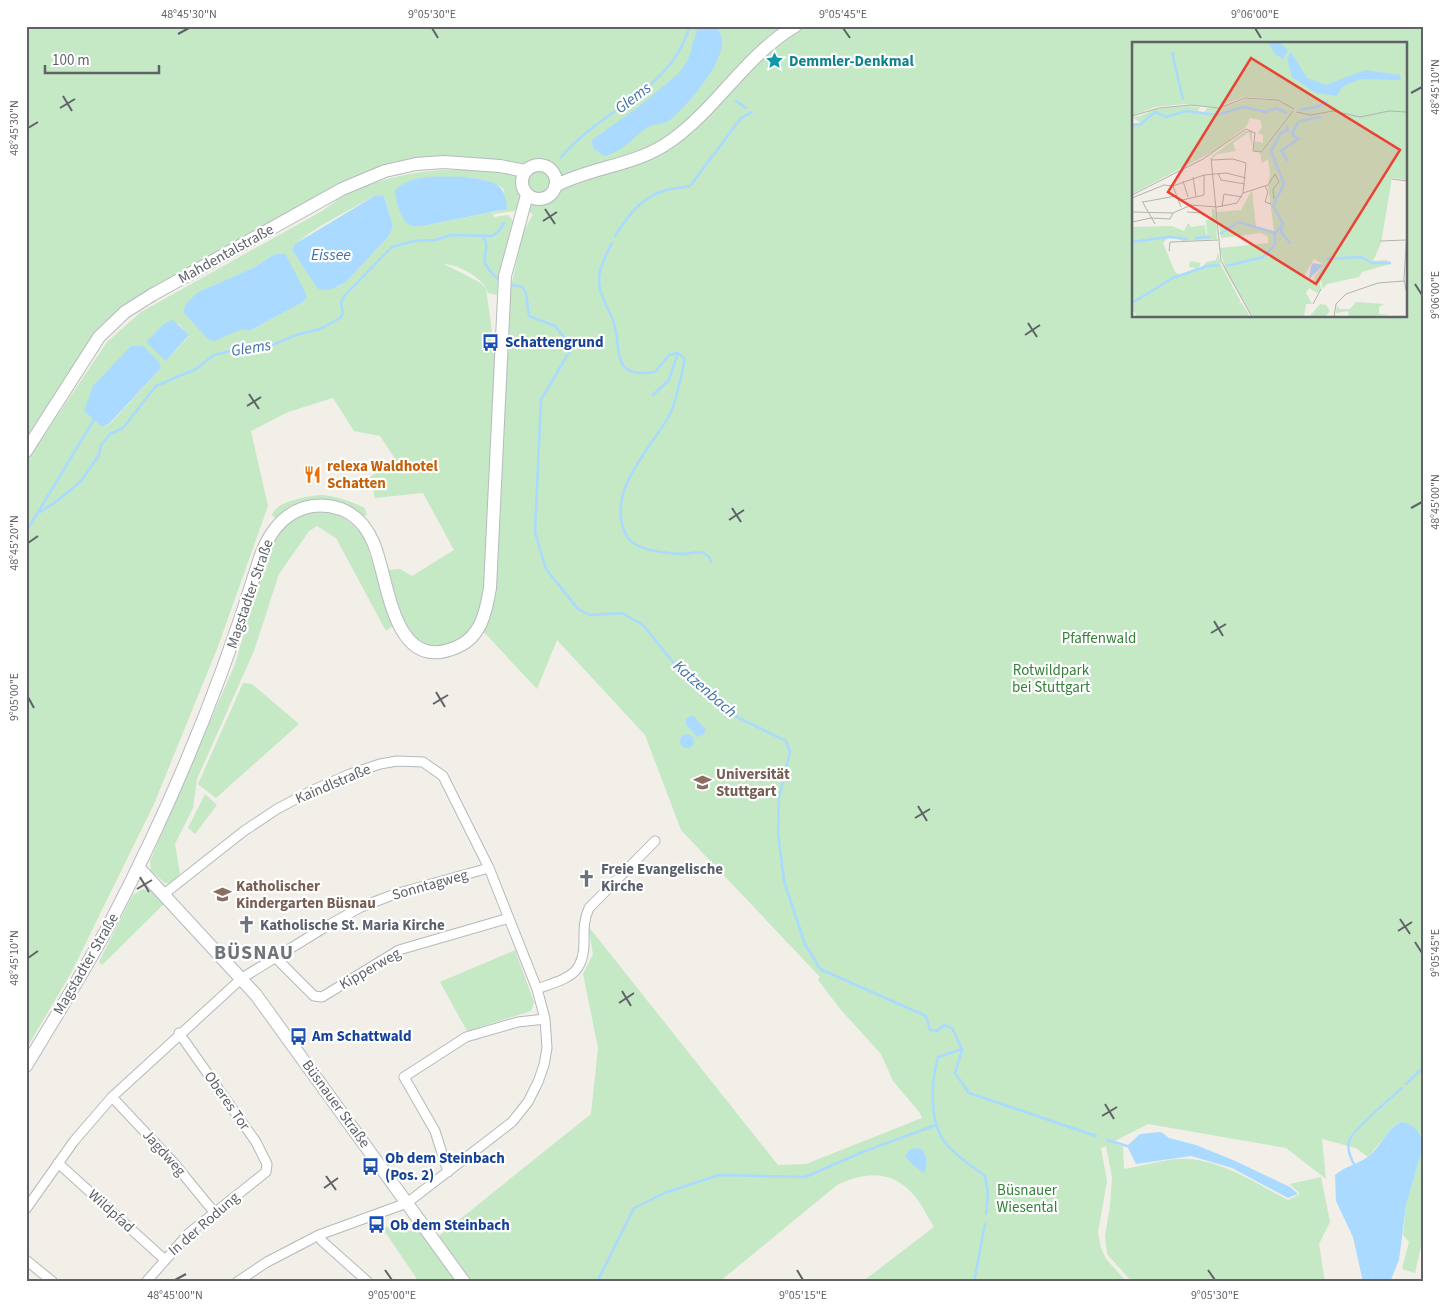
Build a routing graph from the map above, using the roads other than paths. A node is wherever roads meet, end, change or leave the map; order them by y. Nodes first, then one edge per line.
1 (795, 26) edge
2 (491, 166) junction
3 (611, 166) junction
4 (526, 171) junction
5 (553, 172) junction
6 (555, 186) junction
7 (529, 193) junction
8 (26, 451) edge
9 (655, 841) dead end
10 (138, 868) junction
11 (488, 868) junction
12 (154, 882) junction
13 (164, 894) junction
14 (122, 899) junction
15 (509, 918) junction
16 (276, 956) junction
17 (242, 978) junction
18 (537, 989) junction
19 (545, 1019) junction
20 (179, 1033) junction
21 (26, 1066) edge
22 (112, 1097) junction
23 (58, 1163) junction
24 (266, 1172) joint
25 (448, 1172) junction
26 (407, 1202) junction
27 (26, 1209) edge
28 (214, 1212) junction
29 (319, 1235) junction
30 (164, 1259) junction
31 (26, 1260) edge
32 (53, 1282) edge
33 (146, 1282) edge
34 (237, 1282) edge
35 (368, 1282) edge
36 (464, 1282) edge

1 - 3 main road
2 - 4 main road, Mahdentalstraße
2 - 7 main road, Mahdentalstraße
2 - 8 main road, Mahdentalstraße
3 - 5 main road
3 - 6 main road
4 - 5 main road
4 - 7 main road
5 - 6 main road
6 - 7 main road
7 - 10 main road, Magstadter Straße
9 - 18 street
10 - 12 main road, Büsnauer Straße
10 - 14 main road, Magstadter Straße
11 - 13 street, Kaindlstraße
11 - 15 street, Kaindlstraße
11 - 16 street, Sonntagweg
12 - 13 main road, Büsnauer Straße
12 - 14 main road
13 - 17 main road, Büsnauer Straße
14 - 21 main road, Magstadter Straße
15 - 16 street, Kipperweg
15 - 18 street, Kaindlstraße
16 - 17 street, Sonntagweg
17 - 20 street
17 - 26 main road, Büsnauer Straße
18 - 19 street, Kaindlstraße
19 - 25 street, Kaindlstraße
19 - 25 street
20 - 22 street
20 - 24 street, Oberes Tor
22 - 23 street
22 - 28 street, Jagdweg
23 - 27 street
23 - 30 street, Wildpfad
24 - 28 street, In der Rodung
25 - 26 street, Kaindlstraße
26 - 29 street
26 - 36 main road, Büsnauer Straße
28 - 30 street, In der Rodung
29 - 34 street
29 - 35 street
30 - 33 street, In der Rodung
31 - 32 street

